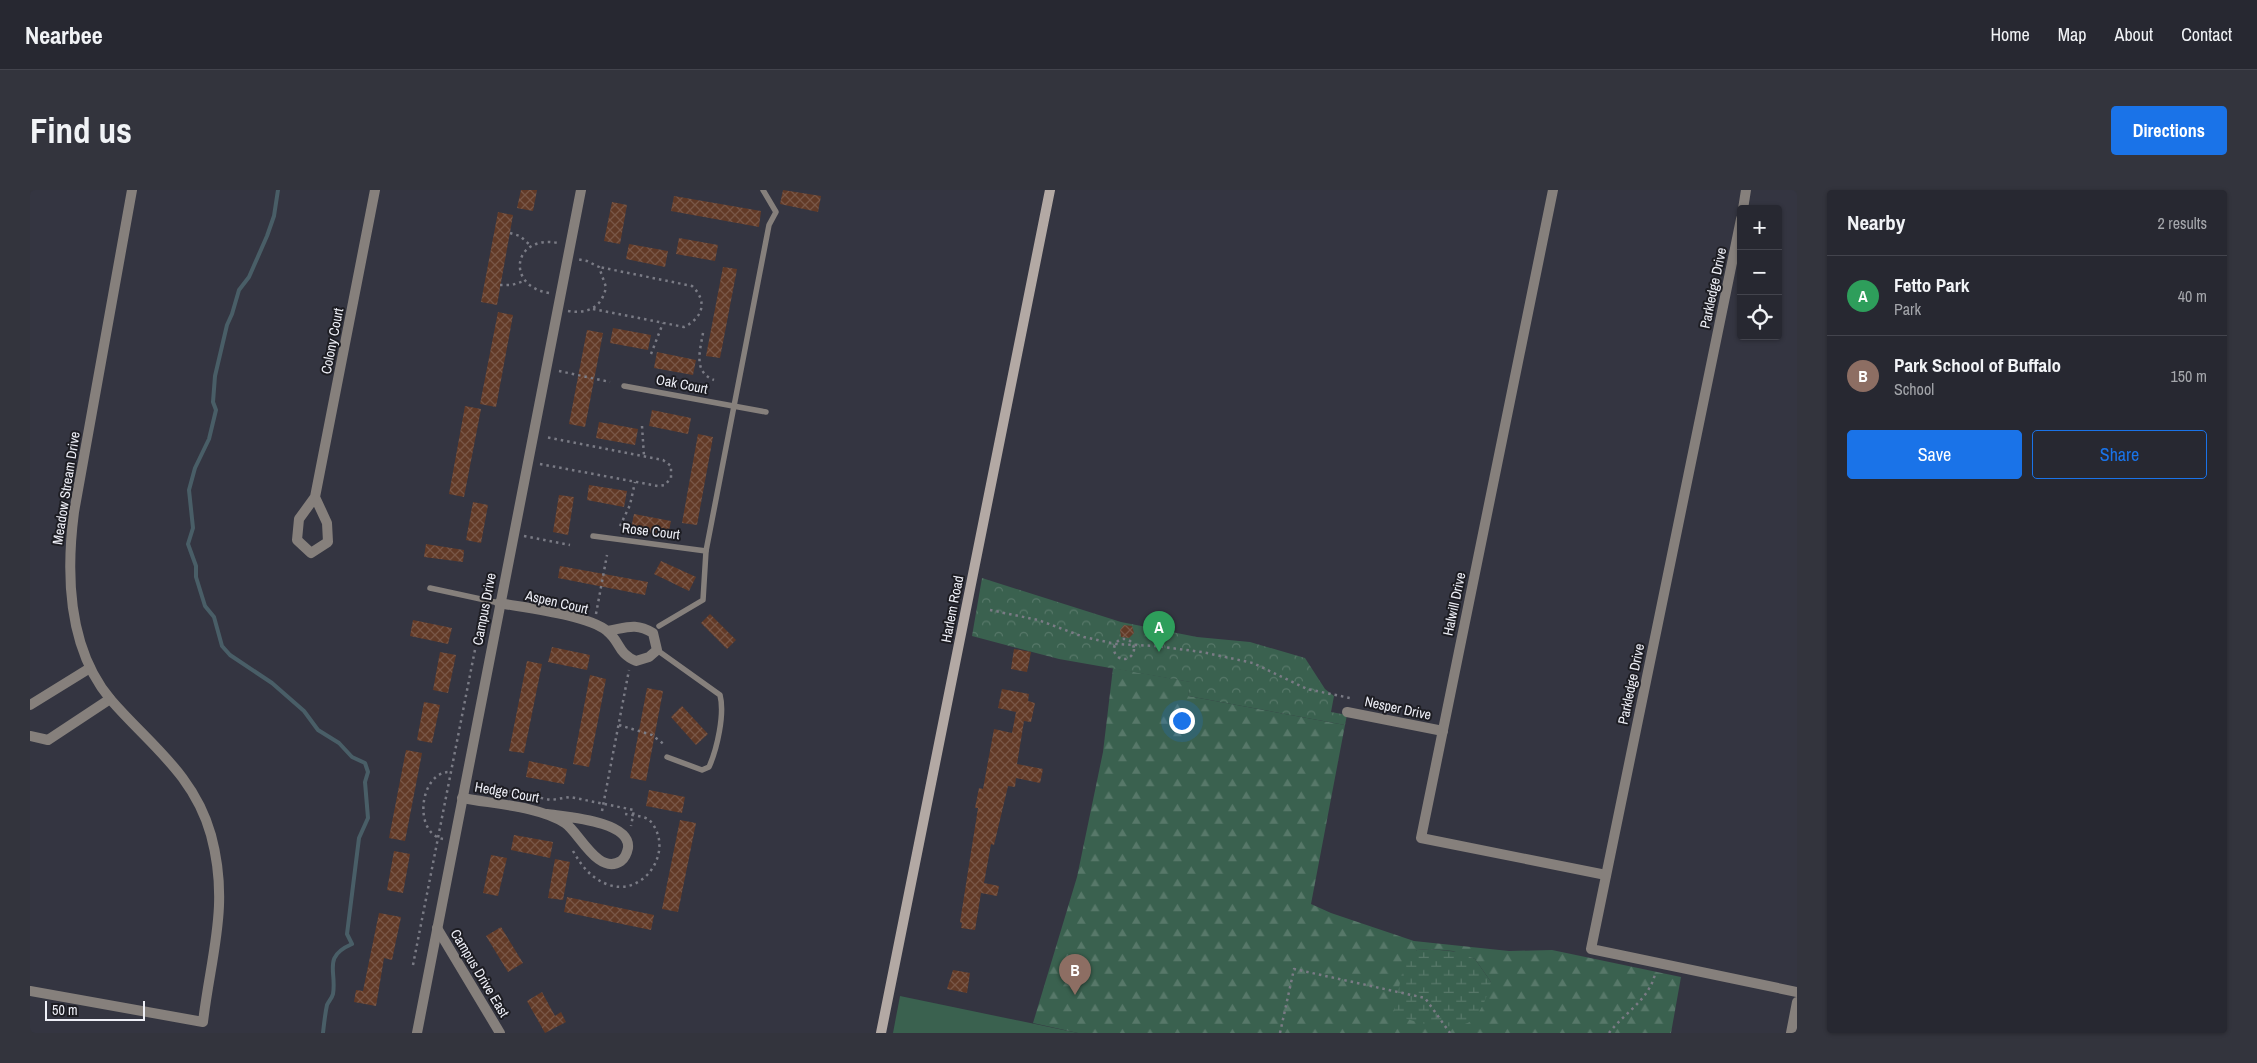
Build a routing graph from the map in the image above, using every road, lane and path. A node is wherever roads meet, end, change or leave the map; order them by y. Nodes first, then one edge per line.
1 (132, 190) edge
2 (375, 190) edge
3 (581, 190) edge
4 (763, 190) edge
5 (1050, 190) edge
6 (1553, 190) edge
7 (1746, 190) edge
8 (1744, 205) edge
9 (510, 234) dead end
10 (1737, 238) edge
11 (558, 243) dead end
12 (530, 245) junction
13 (577, 259) dead end
14 (599, 267) junction
15 (524, 281) junction
16 (500, 284) dead end
17 (549, 293) dead end
18 (593, 309) junction
19 (567, 310) dead end
20 (663, 323) junction
21 (703, 334) dead end
22 (651, 354) dead end
23 (559, 371) dead end
24 (714, 380) dead end
25 (610, 382) dead end
26 (624, 386) dead end
27 (734, 406) junction
28 (766, 412) dead end
29 (642, 426) dead end
30 (541, 436) dead end
31 (644, 456) junction
32 (536, 463) dead end
33 (635, 482) junction
34 (315, 498) junction
35 (620, 526) dead end
36 (522, 536) dead end
37 (593, 536) dead end
38 (570, 545) dead end
39 (706, 551) junction
40 (607, 555) dead end
41 (430, 588) dead end
42 (500, 603) junction
43 (483, 609) dead end
44 (990, 610) dead end
45 (596, 615) dead end
46 (659, 626) dead end
47 (607, 631) junction
48 (1116, 644) junction
49 (1133, 645) junction
50 (656, 650) junction
51 (90, 668) junction
52 (629, 670) dead end
53 (1350, 698) dead end
54 (110, 699) junction
55 (30, 705) edge
56 (1347, 712) dead end
57 (618, 725) junction
58 (1442, 731) junction
59 (30, 736) edge
60 (666, 745) dead end
61 (667, 757) dead end
62 (453, 772) junction
63 (480, 776) dead end
64 (462, 798) junction
65 (604, 804) junction
66 (602, 811) dead end
67 (547, 814) junction
68 (631, 826) dead end
69 (438, 838) junction
70 (443, 839) dead end
71 (1606, 875) junction
72 (437, 928) junction
73 (1658, 963) junction
74 (413, 965) dead end
75 (30, 991) edge
76 (1797, 992) edge
77 (1797, 1002) edge
78 (417, 1033) edge
79 (500, 1033) edge
80 (880, 1033) edge
81 (1280, 1033) edge
82 (1450, 1033) edge
83 (1609, 1033) edge
84 (1791, 1033) edge

1 - 51 street, Meadow Stream Drive
2 - 34 street, Colony Court
3 - 42 street, Campus Drive
4 - 27 lane
5 - 80 main road, Harlem Road
6 - 58 street, Halwill Drive
7 - 8 street
9 - 12 path
10 - 71 street, Parkledge Drive
11 - 12 path
12 - 15 path
13 - 14 path
14 - 18 path
14 - 20 path
15 - 16 path
15 - 17 path
18 - 19 path
18 - 20 path
20 - 22 path
21 - 24 path
23 - 25 path
26 - 27 lane, Oak Court
27 - 28 lane, Oak Court
27 - 39 lane
29 - 31 path
30 - 31 path
31 - 33 path
32 - 33 path
33 - 35 path
34 - 34 street, Colony Court
36 - 38 path
37 - 39 lane, Rose Court
39 - 46 lane
40 - 45 path
41 - 42 lane
42 - 47 street, Aspen Court
42 - 64 street, Campus Drive
43 - 62 path
44 - 48 path
47 - 50 street
47 - 50 street, Aspen Court
48 - 49 path
48 - 49 path
49 - 53 path
50 - 61 lane
51 - 54 street, Meadow Stream Drive
51 - 55 street
52 - 57 path
54 - 59 street
54 - 75 street, Meadow Stream Drive
56 - 58 street, Nesper Drive
57 - 60 path
57 - 65 path
58 - 71 street, Halwill Drive
62 - 69 path
62 - 69 path
63 - 65 path
64 - 67 street, Hedge Court
64 - 72 street, Campus Drive
65 - 66 path
65 - 68 path
67 - 67 street, Hedge Court
69 - 70 path
69 - 74 path
71 - 73 street, Parkledge Drive
72 - 78 street, Campus Drive
72 - 79 street, Campus Drive East
73 - 76 street, Parkledge Drive
73 - 83 path
77 - 84 street
81 - 82 path

